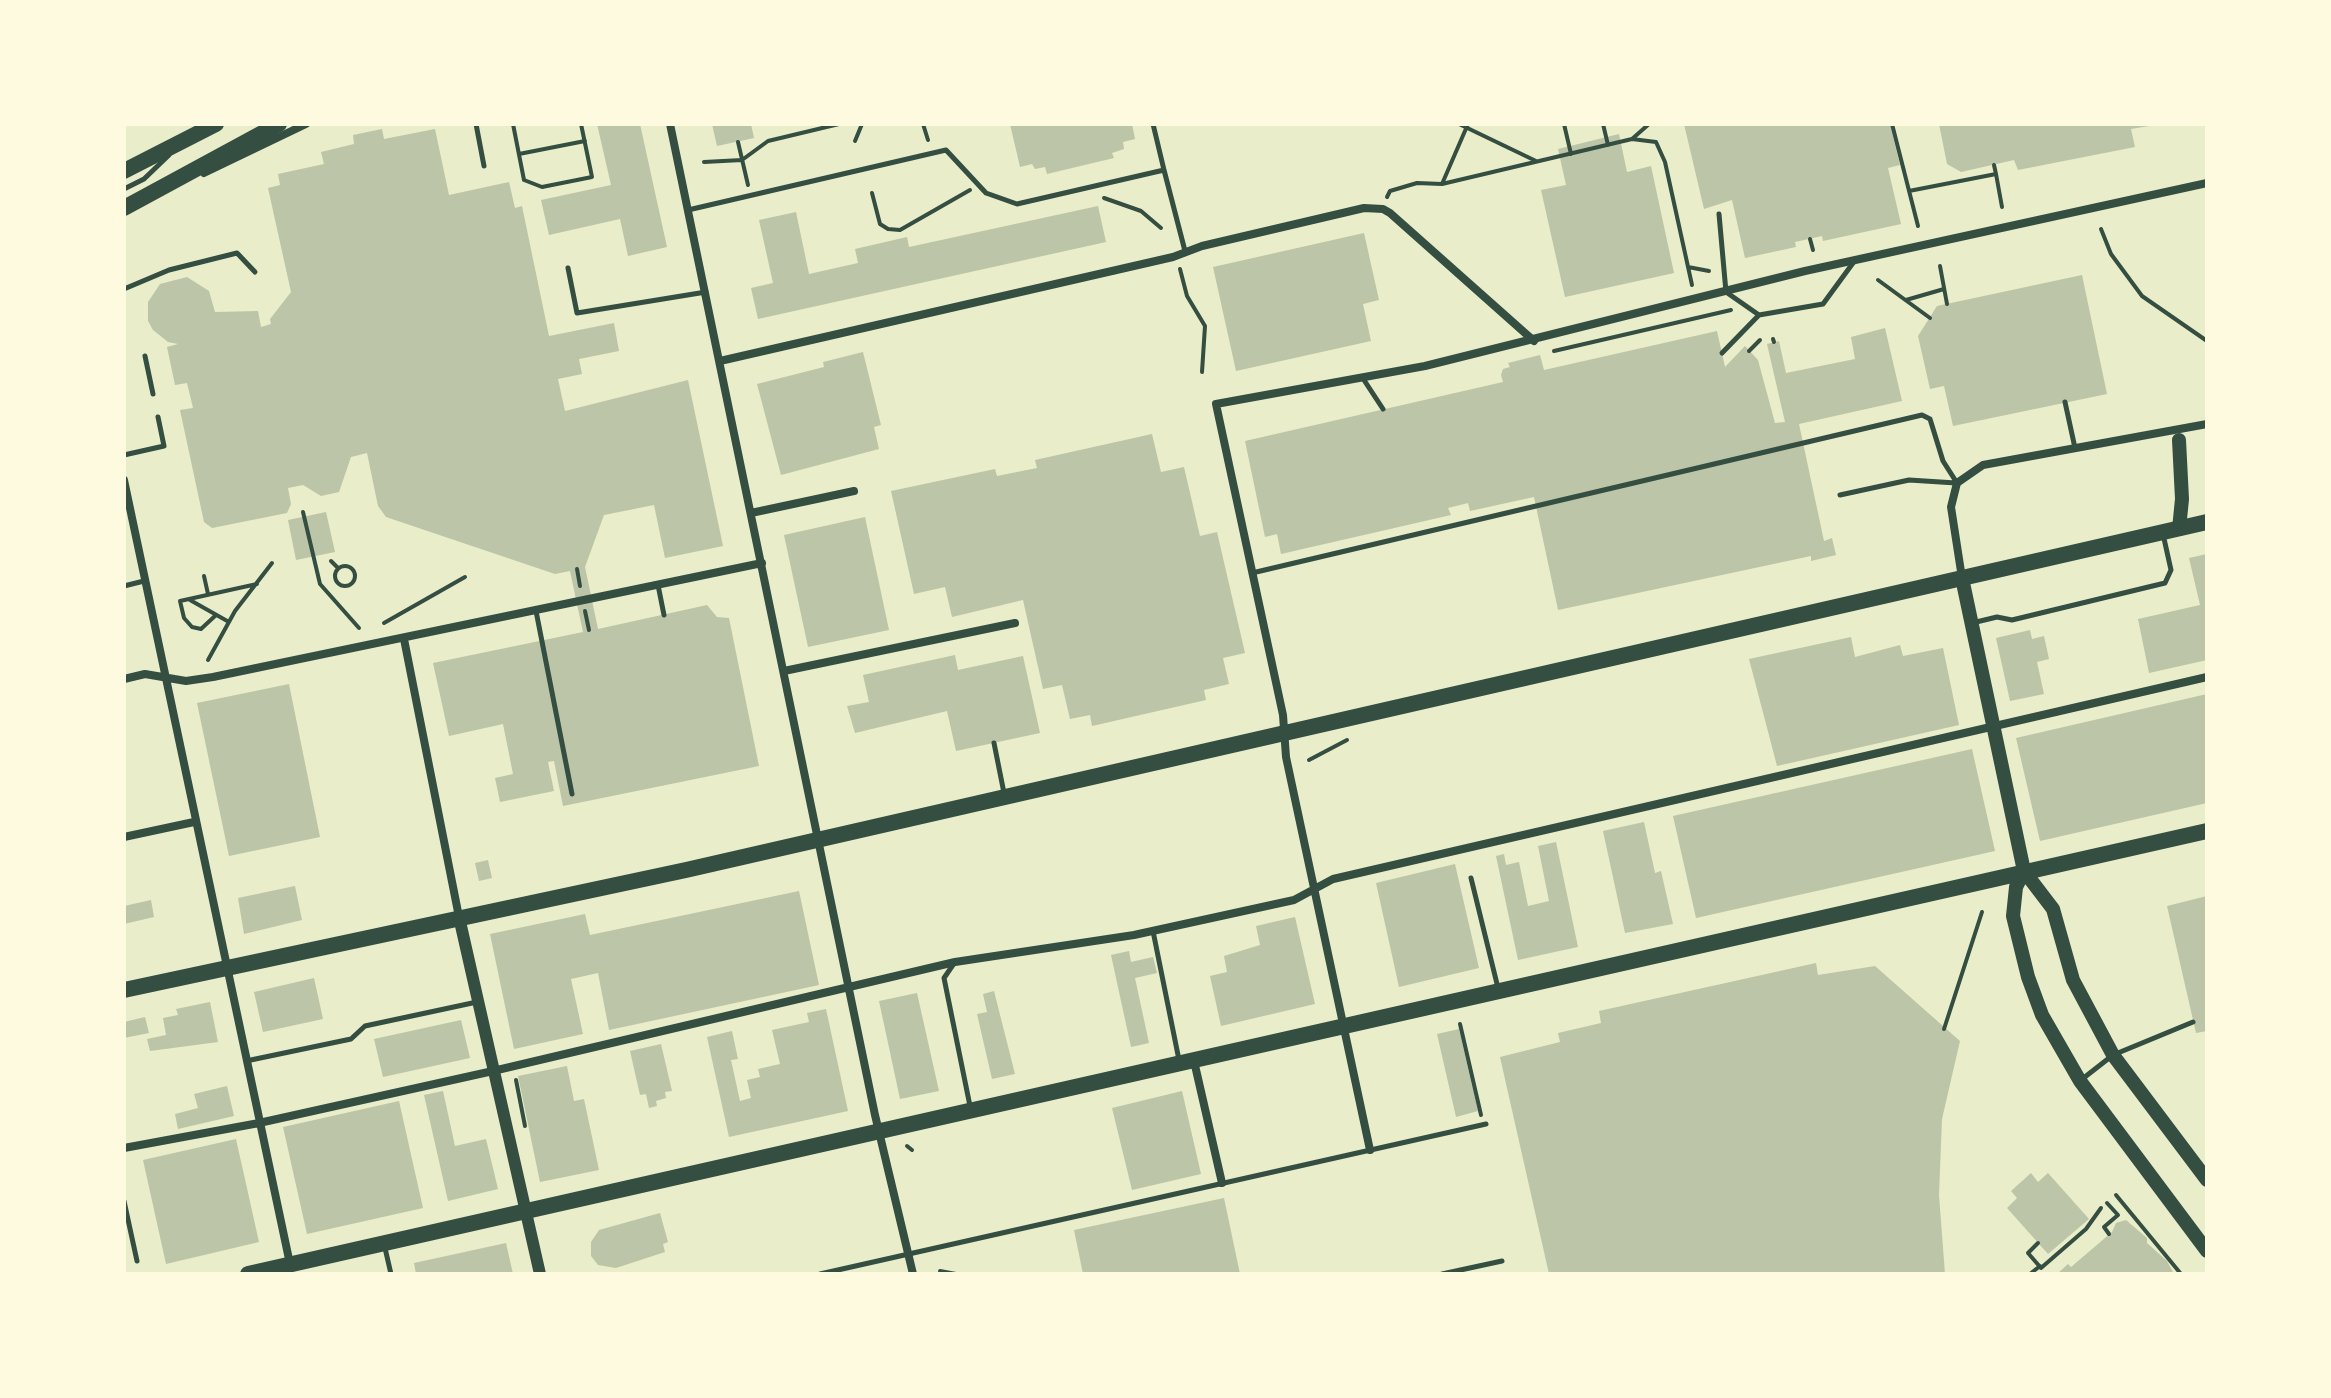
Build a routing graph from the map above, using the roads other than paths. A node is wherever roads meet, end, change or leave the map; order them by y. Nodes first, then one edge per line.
1 (216, 124) edge
2 (279, 124) edge
3 (306, 124) edge
4 (476, 124) edge
5 (670, 124) edge
6 (1153, 124) edge
7 (173, 146) junction
8 (484, 166) dead end
9 (1164, 170) junction
10 (124, 171) edge
11 (2207, 183) edge
12 (124, 189) edge
13 (124, 210) edge
14 (688, 210) junction
15 (1719, 214) dead end
16 (1186, 252) junction
17 (1853, 263) junction
18 (568, 268) dead end
19 (255, 272) dead end
20 (124, 289) edge
21 (706, 292) junction
22 (1726, 292) junction
23 (1759, 315) junction
24 (1534, 341) junction
25 (1722, 353) dead end
26 (145, 356) dead end
27 (720, 361) junction
28 (1362, 377) junction
29 (153, 394) dead end
30 (2065, 402) dead end
31 (1383, 409) dead end
32 (158, 417) dead end
33 (2207, 424) edge
34 (2179, 440) dead end
35 (2075, 448) junction
36 (124, 455) edge
37 (124, 480) edge
38 (1957, 483) junction
39 (854, 491) dead end
40 (1840, 495) dead end
41 (751, 513) junction
42 (2207, 522) edge
43 (2171, 531) junction
44 (762, 563) junction
45 (1252, 573) junction
46 (1962, 578) junction
47 (144, 581) junction
48 (658, 585) junction
49 (124, 586) edge
50 (536, 610) junction
51 (664, 615) dead end
52 (1015, 623) dead end
53 (1971, 623) junction
54 (404, 639) junction
55 (784, 671) junction
56 (163, 677) junction
57 (2207, 677) edge
58 (124, 679) edge
59 (1993, 725) junction
60 (1284, 733) junction
61 (994, 743) dead end
62 (572, 794) dead end
63 (1005, 798) junction
64 (194, 822) junction
65 (2207, 831) edge
66 (124, 837) edge
67 (820, 840) junction
68 (2024, 871) junction
69 (1471, 878) dead end
70 (1314, 889) junction
71 (459, 917) junction
72 (1153, 931) junction
73 (955, 962) junction
74 (226, 968) junction
75 (849, 987) junction
76 (124, 990) edge
77 (1499, 993) junction
78 (478, 1002) junction
79 (2193, 1022) dead end
80 (1343, 1028) junction
81 (2113, 1055) junction
82 (246, 1061) junction
83 (1187, 1063) junction
84 (493, 1071) junction
85 (2080, 1081) junction
86 (971, 1111) junction
87 (259, 1123) junction
88 (1486, 1124) dead end
89 (878, 1131) junction
90 (124, 1148) edge
91 (1370, 1150) junction
92 (2207, 1180) edge
93 (1222, 1183) junction
94 (124, 1201) edge
95 (526, 1210) junction
96 (384, 1243) junction
97 (2207, 1251) edge
98 (908, 1254) junction
99 (137, 1261) dead end
100 (1502, 1261) dead end
101 (290, 1264) junction
102 (317, 1266) edge
103 (256, 1273) edge
104 (391, 1274) edge
105 (540, 1274) edge
106 (820, 1274) edge
107 (913, 1274) edge
108 (1442, 1274) edge

1 - 7 main road
2 - 13 main road
3 - 13 street
4 - 8 lane
5 - 14 street
6 - 9 lane
7 - 10 main road
7 - 12 lane
9 - 14 lane
9 - 16 lane
11 - 17 street
14 - 21 street
15 - 22 lane
16 - 24 street
16 - 27 street
17 - 22 street
17 - 23 lane
18 - 21 lane
19 - 20 lane
21 - 27 street
22 - 23 lane
22 - 24 street
23 - 25 lane
24 - 28 street
26 - 29 lane
27 - 41 street
28 - 31 lane
28 - 45 street
30 - 35 lane
32 - 36 lane
33 - 35 street
34 - 43 main road
35 - 38 street
37 - 47 street
38 - 40 lane
38 - 45 lane
38 - 46 street
39 - 41 street
41 - 44 street
42 - 43 main road
43 - 46 main road
43 - 53 lane
44 - 48 street
44 - 55 street
45 - 60 street
46 - 53 main road
46 - 60 main road
47 - 49 lane
47 - 56 street
48 - 50 street
48 - 51 lane
50 - 54 street
50 - 62 lane
52 - 55 street
53 - 59 main road
54 - 56 street
54 - 71 street
55 - 67 street
56 - 58 street
56 - 64 street
57 - 59 street
59 - 68 main road
59 - 70 street
60 - 63 main road
60 - 70 street
61 - 63 lane
63 - 67 main road
64 - 66 street
64 - 74 street
65 - 68 main road
67 - 71 main road
67 - 75 street
68 - 77 main road
68 - 81 main road
68 - 85 main road
69 - 77 lane
70 - 72 street
70 - 80 street
71 - 74 main road
71 - 78 street
72 - 73 street
72 - 83 lane
73 - 75 street
73 - 86 lane
74 - 76 main road
74 - 82 street
75 - 84 street
75 - 89 street
77 - 80 main road
78 - 82 lane
78 - 84 street
79 - 81 lane
80 - 83 main road
80 - 91 street
81 - 85 lane
81 - 92 main road
82 - 87 street
83 - 86 main road
83 - 93 street
84 - 87 street
84 - 95 street
85 - 97 main road
86 - 89 main road
87 - 90 street
87 - 101 street
88 - 91 lane
89 - 95 main road
89 - 98 street
91 - 93 lane
93 - 98 lane
94 - 99 lane
95 - 96 main road
95 - 105 street
96 - 102 main road
96 - 104 lane
98 - 106 lane
98 - 107 street
100 - 108 lane
101 - 102 main road
101 - 103 main road

